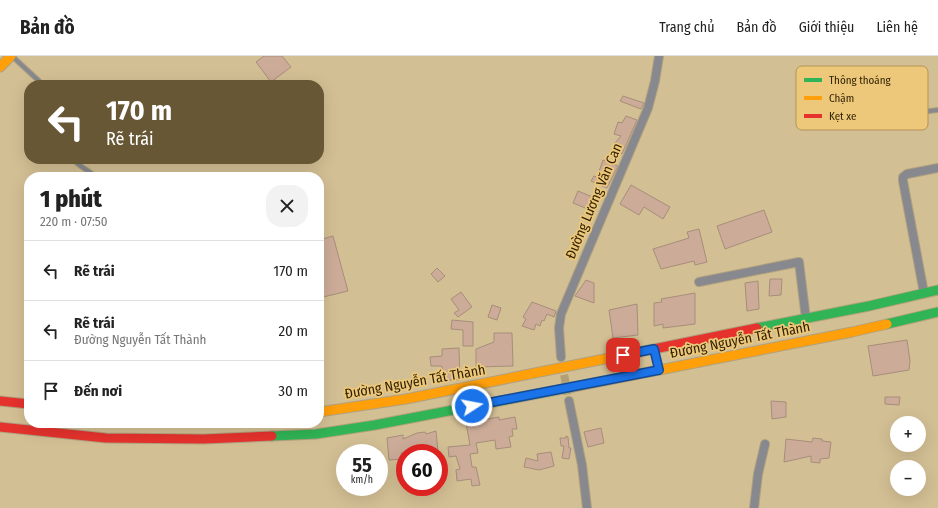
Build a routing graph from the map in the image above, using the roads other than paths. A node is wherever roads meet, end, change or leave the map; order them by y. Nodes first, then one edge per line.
1 (11, 56) edge
2 (659, 56) edge
3 (0, 67) edge
4 (37, 80) edge
5 (938, 110) edge
6 (928, 111) edge
7 (76, 164) edge
8 (938, 168) edge
9 (89, 172) edge
10 (699, 282) dead end
11 (938, 290) edge
12 (924, 293) junction
13 (938, 312) edge
14 (806, 319) junction
15 (561, 357) tunnel mouth
16 (656, 360) junction
17 (0, 401) edge
18 (569, 401) tunnel mouth
19 (24, 403) edge
20 (408, 409) junction
21 (324, 412) edge
22 (0, 427) edge
23 (765, 444) dead end
24 (587, 508) edge
25 (754, 508) edge

1 - 3 main road
1 - 4 lane
2 - 15 street, Đường Lương Văn Can
5 - 6 lane
7 - 9 lane
8 - 12 street
10 - 14 street
11 - 12 main road, Đường Nguyễn Tất Thành
12 - 14 main road, Đường Nguyễn Tất Thành
13 - 16 main road, Đường Nguyễn Tất Thành
14 - 16 main road, Đường Nguyễn Tất Thành
16 - 20 main road, Đường Nguyễn Tất Thành
16 - 20 main road, Đường Nguyễn Tất Thành
17 - 19 main road
18 - 24 street
20 - 21 main road, Đường Nguyễn Tất Thành
20 - 22 main road, Đường Nguyễn Tất Thành
23 - 25 street

